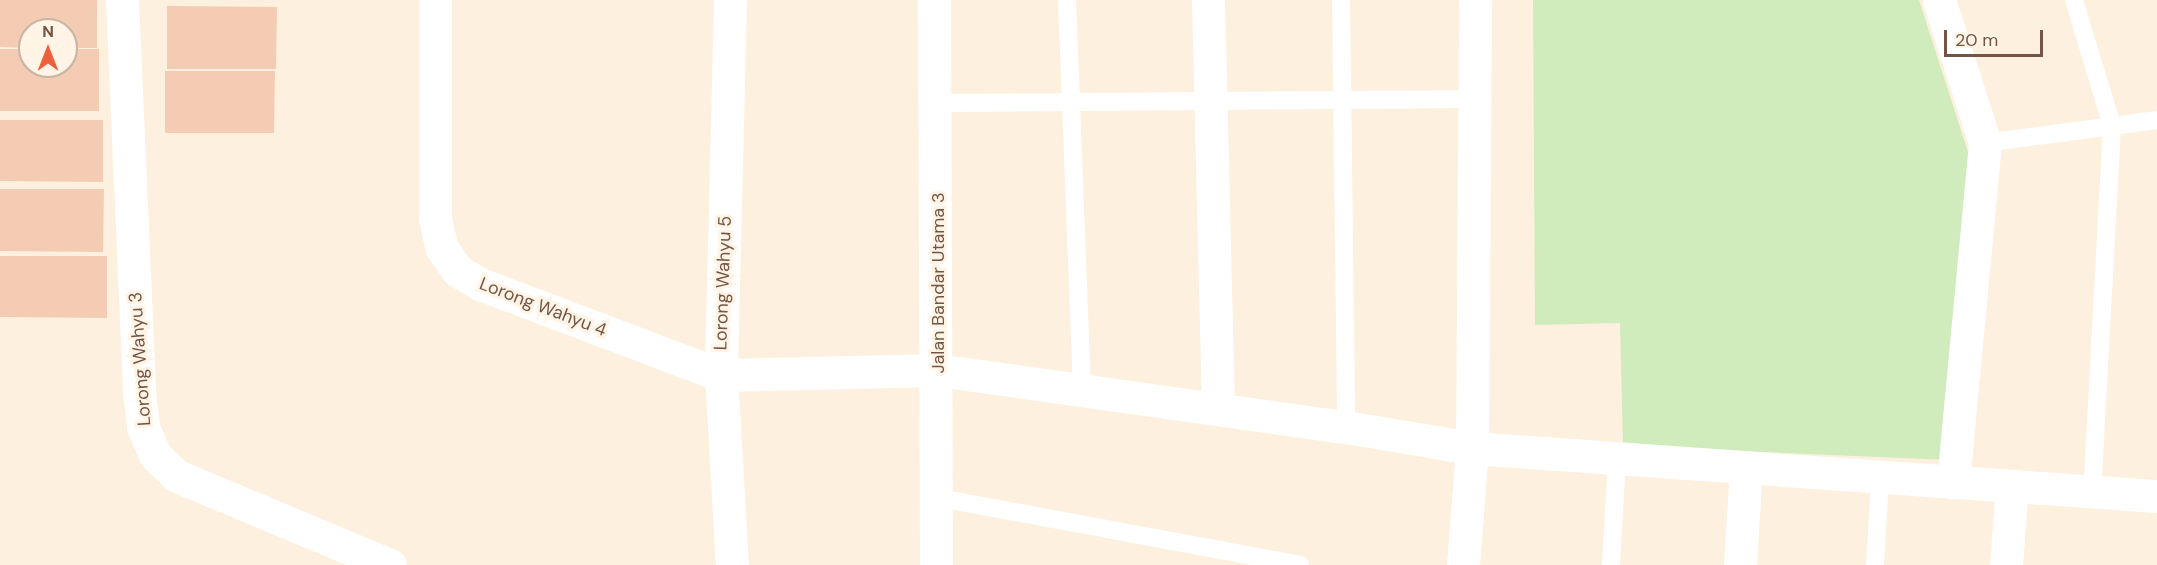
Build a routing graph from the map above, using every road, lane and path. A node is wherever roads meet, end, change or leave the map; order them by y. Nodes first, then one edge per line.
1 (122, 0) edge
2 (435, 0) edge
3 (730, 0) edge
4 (934, 0) edge
5 (1067, 0) edge
6 (1208, 0) edge
7 (1341, 0) edge
8 (1475, 0) edge
9 (1939, 0) edge
10 (2074, 0) edge
11 (1476, 99) junction
12 (1210, 102) junction
13 (1342, 102) junction
14 (937, 103) junction
15 (1071, 103) junction
16 (2157, 120) edge
17 (2112, 126) junction
18 (1985, 143) junction
19 (938, 370) junction
20 (721, 375) junction
21 (1082, 389) junction
22 (1218, 409) junction
23 (1346, 427) junction
24 (1472, 448) junction
25 (1617, 458) junction
26 (1746, 468) junction
27 (1880, 477) junction
28 (1953, 482) junction
29 (2012, 486) junction
30 (2092, 492) junction
31 (2157, 496) edge
32 (933, 497) junction
33 (390, 565) edge
34 (732, 565) edge
35 (936, 565) edge
36 (1300, 565) edge
37 (1463, 565) edge
38 (1611, 565) edge
39 (1740, 565) edge
40 (1875, 565) edge
41 (2006, 565) edge

1 - 33 street, Lorong Wahyu 3
2 - 20 street, Lorong Wahyu 4
3 - 20 street, Lorong Wahyu 5
4 - 14 street, Jalan Bandar Utama 3
5 - 15 lane
6 - 12 street
7 - 13 lane
8 - 11 street
9 - 18 street
10 - 17 lane
11 - 13 lane
11 - 24 street
12 - 13 lane
12 - 15 lane
12 - 22 street
13 - 23 lane
14 - 15 lane
14 - 19 street, Jalan Bandar Utama 3
15 - 21 lane
16 - 17 lane
17 - 18 lane
17 - 30 lane
18 - 28 street
19 - 20 street
19 - 21 street
19 - 32 street, Jalan Bandar Utama 3
20 - 34 street, Lorong Wahyu 5
21 - 22 street
22 - 23 street
23 - 24 street
24 - 25 street
24 - 37 street
25 - 26 street
25 - 38 lane
26 - 27 street
26 - 39 street
27 - 28 street
27 - 40 lane
28 - 29 street
29 - 30 street
29 - 41 street
30 - 31 street
32 - 35 street, Jalan Bandar Utama 3
32 - 36 lane

